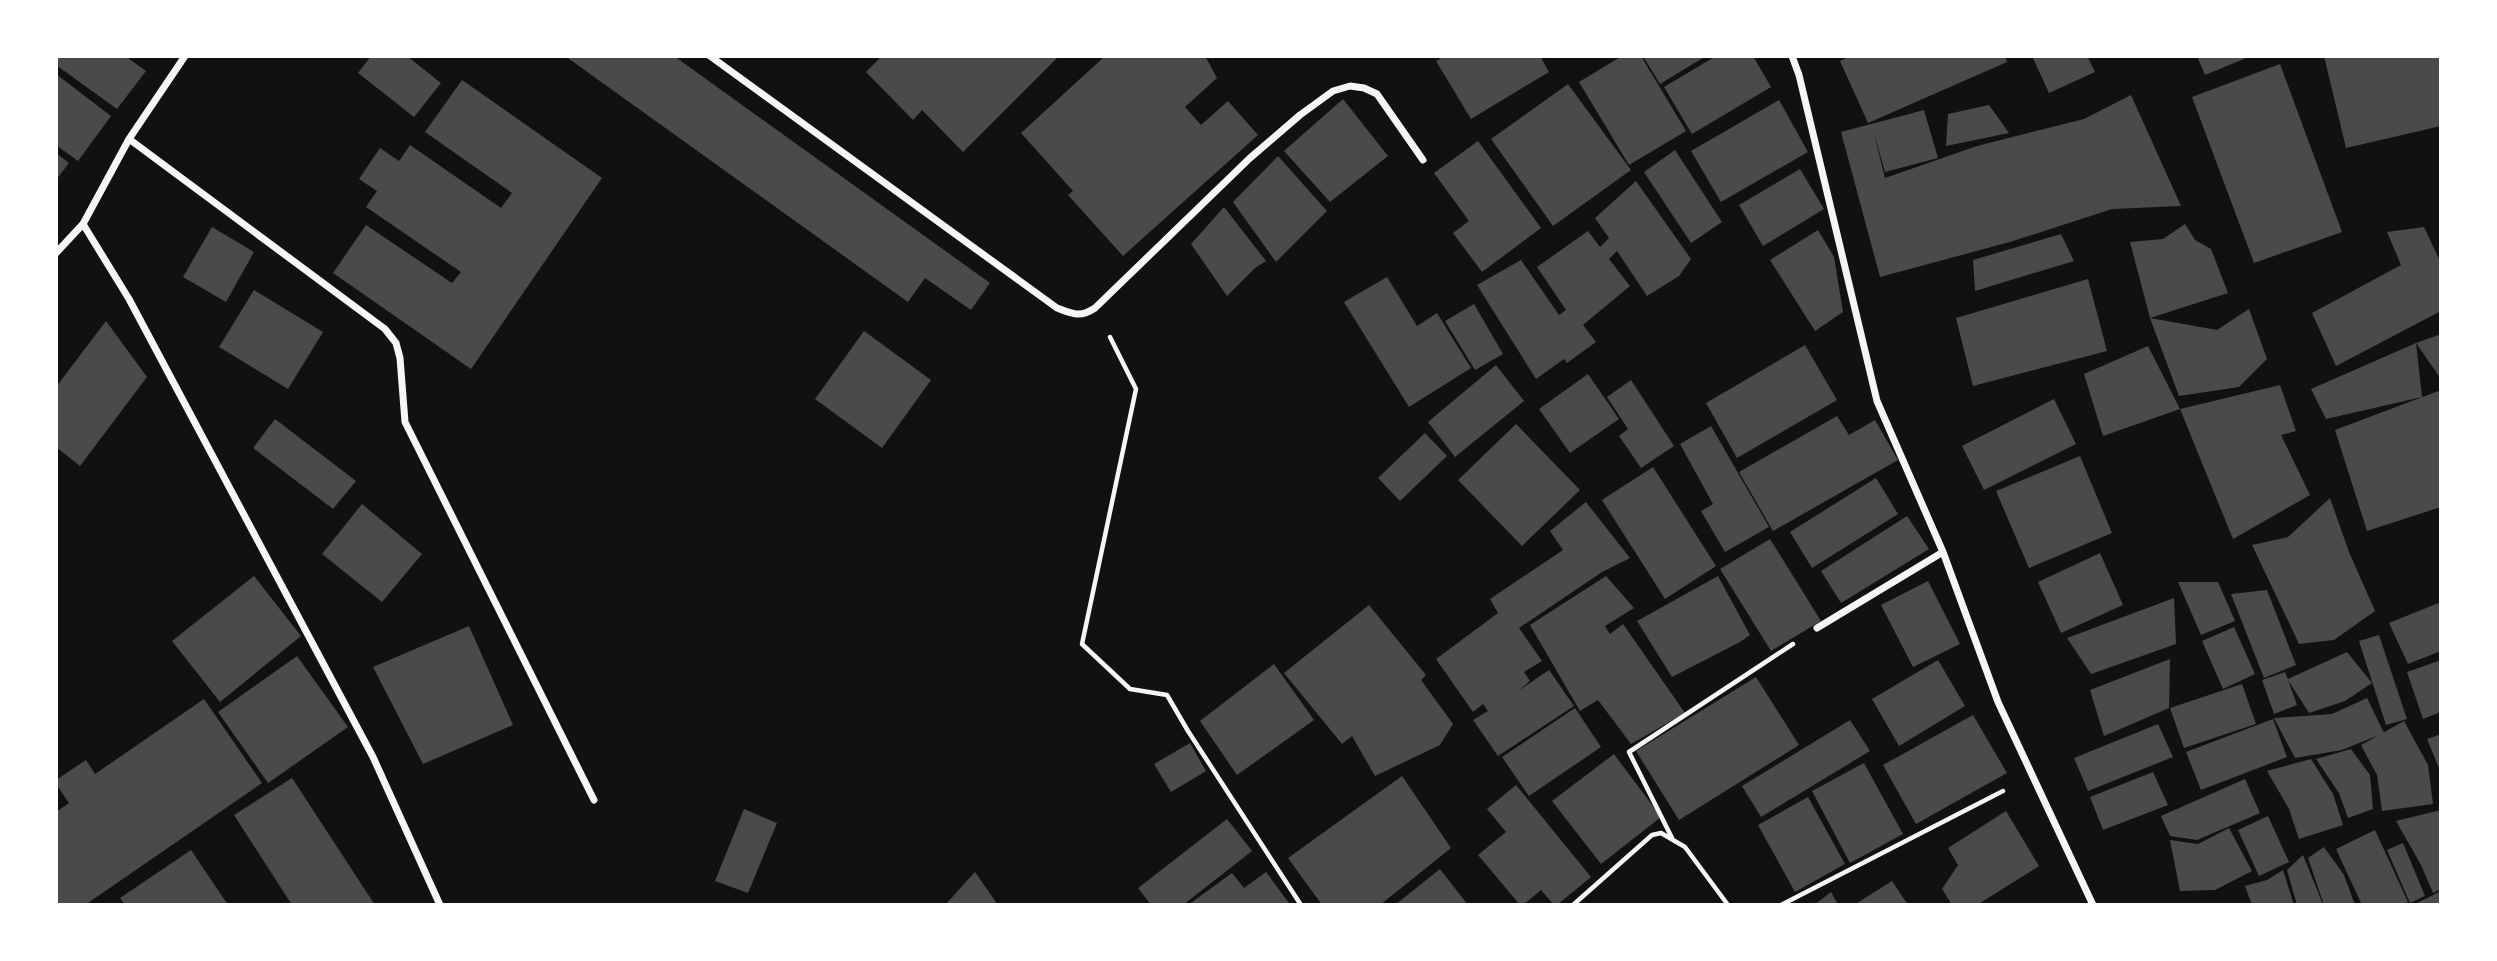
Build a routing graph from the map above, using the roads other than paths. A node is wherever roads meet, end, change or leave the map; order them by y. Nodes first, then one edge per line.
1 (185, 56) edge
2 (710, 56) edge
3 (1792, 56) edge
4 (129, 139) junction
5 (1423, 160) dead end
6 (83, 224) junction
7 (56, 253) edge
8 (1943, 552) junction
9 (1817, 628) road end
10 (594, 800) dead end
11 (440, 905) edge
12 (2093, 905) edge

1 - 4 street
2 - 5 street
3 - 8 street
4 - 6 street
4 - 10 street
6 - 7 street
6 - 11 street
8 - 9 street
8 - 12 street

